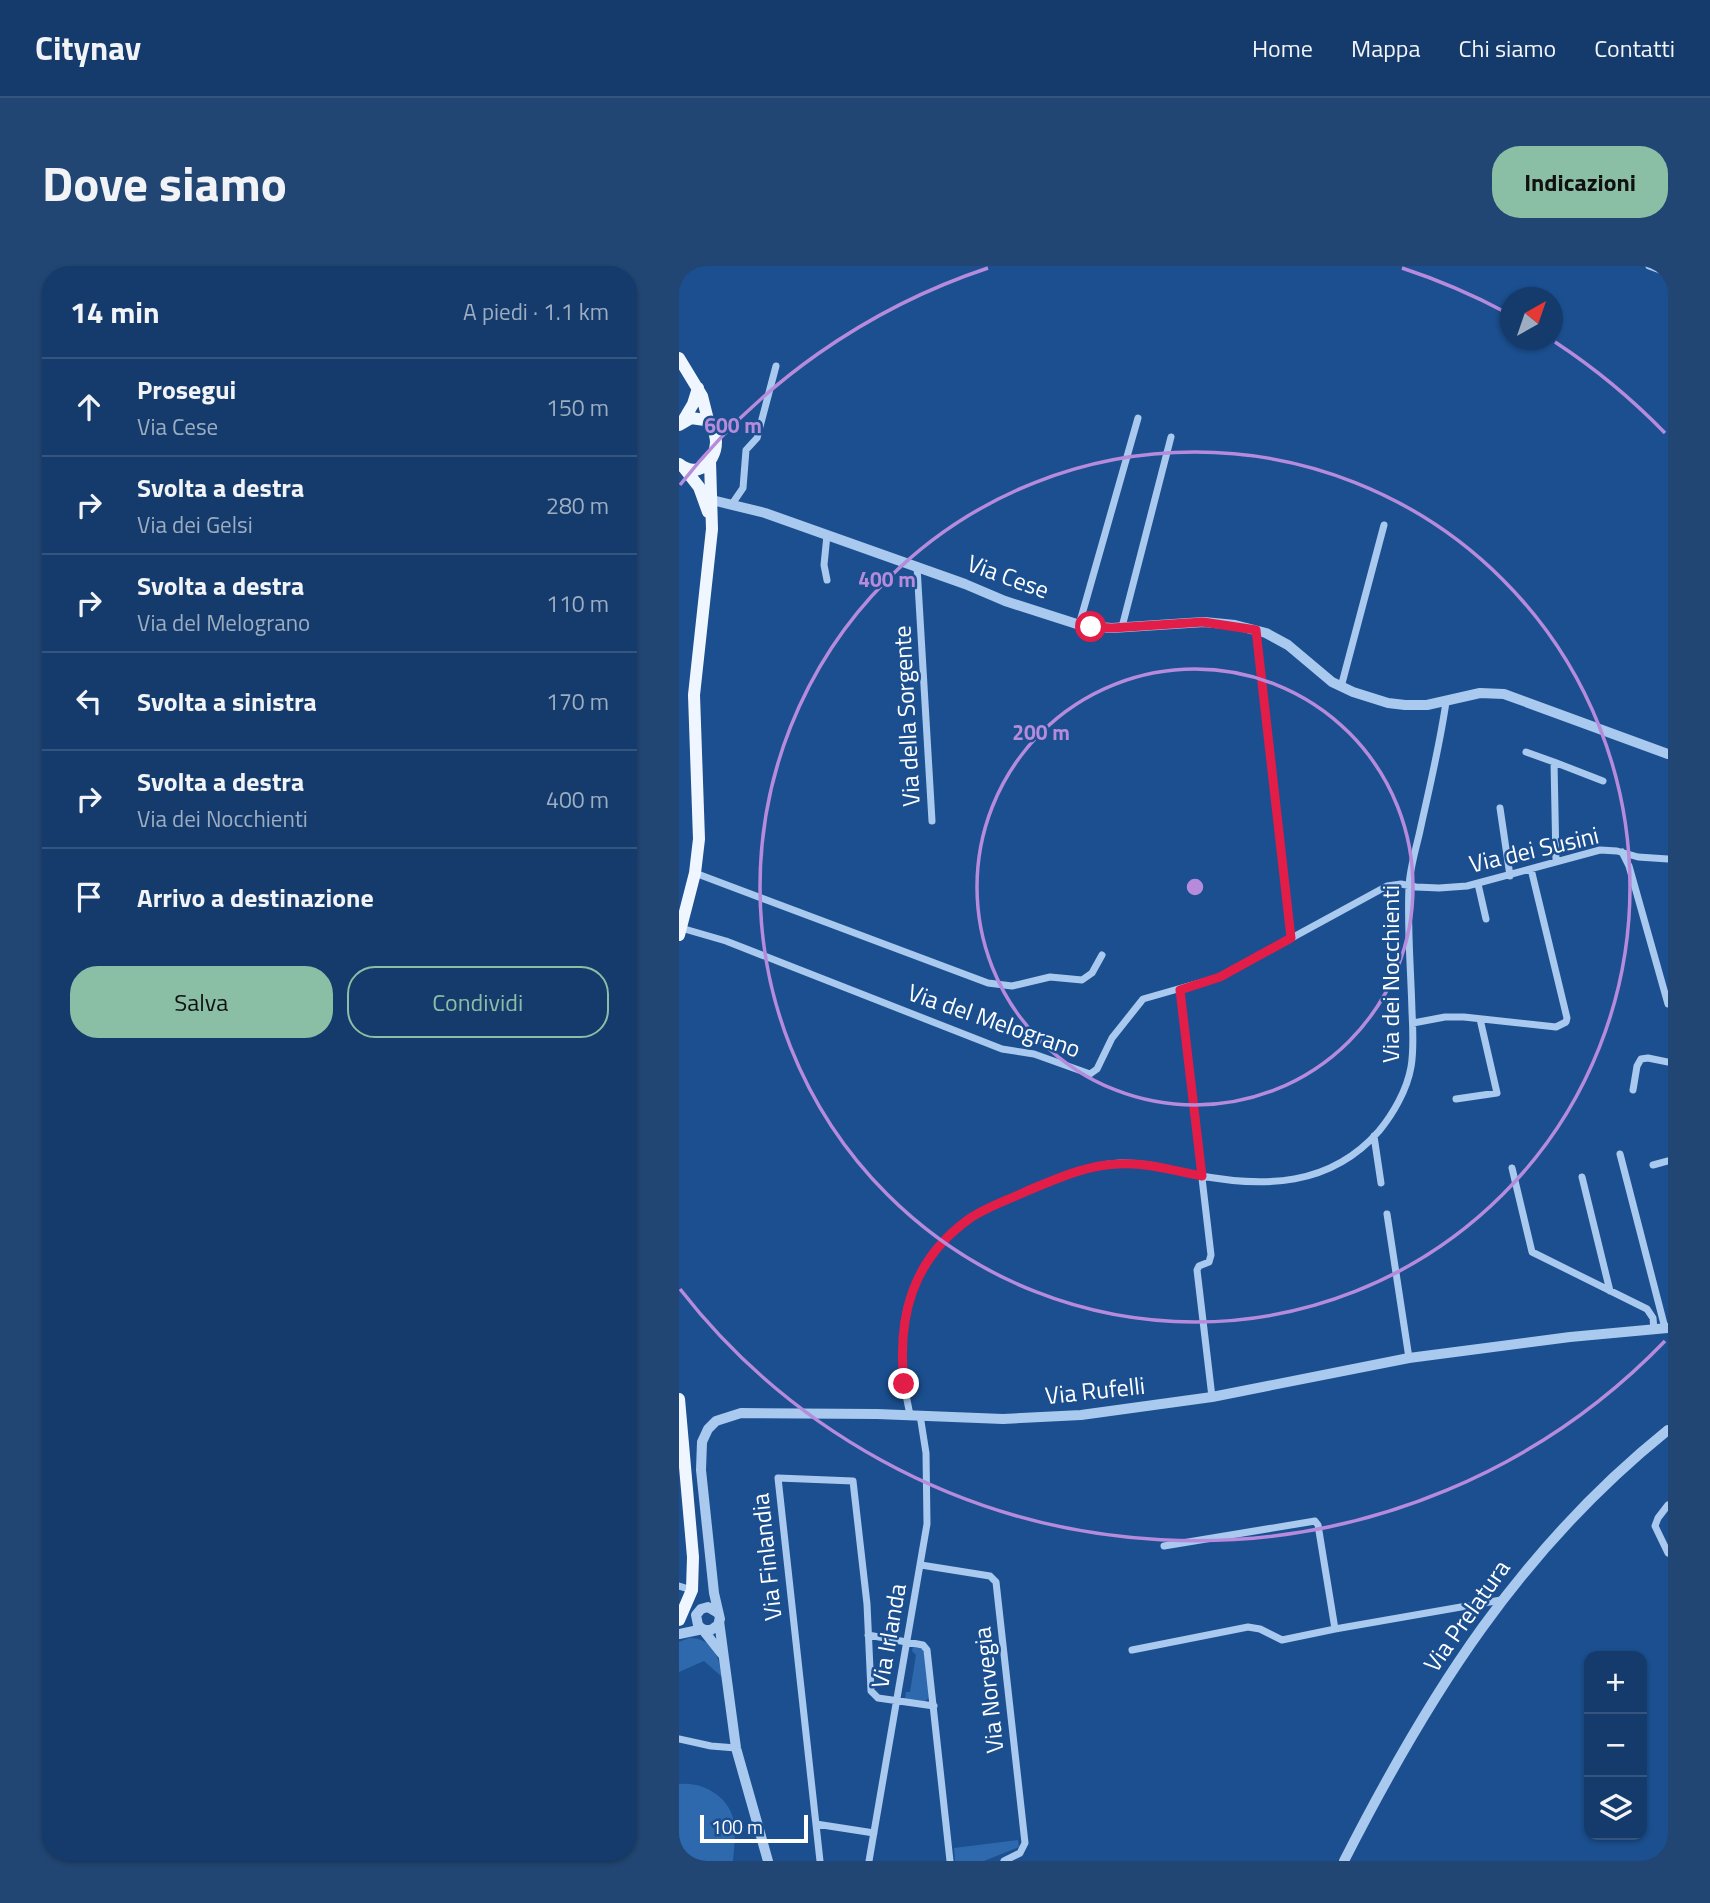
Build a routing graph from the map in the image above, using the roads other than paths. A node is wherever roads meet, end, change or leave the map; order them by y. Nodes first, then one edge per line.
1 (1649, 266) edge
2 (1668, 273) edge
3 (679, 358) edge
4 (776, 366) dead end
5 (698, 388) junction
6 (1138, 418) dead end
7 (681, 423) edge
8 (709, 424) junction
9 (1171, 437) dead end
10 (710, 461) junction
11 (682, 466) edge
12 (712, 500) junction
13 (732, 505) junction
14 (712, 522) junction
15 (1384, 525) dead end
16 (827, 535) junction
17 (917, 567) junction
18 (827, 580) dead end
19 (1080, 625) junction
20 (1122, 628) junction
21 (1256, 630) junction
22 (1341, 687) junction
23 (1446, 702) junction
24 (1526, 752) dead end
25 (1668, 754) edge
26 (1554, 762) junction
27 (1603, 781) dead end
28 (1500, 808) dead end
29 (932, 821) dead end
30 (1622, 852) junction
31 (1636, 856) junction
32 (1668, 859) edge
33 (1556, 861) junction
34 (1531, 869) junction
35 (695, 873) junction
36 (1510, 876) junction
37 (1478, 884) junction
38 (1633, 884) junction
39 (1409, 886) junction
40 (1486, 919) dead end
41 (681, 924) edge
42 (1291, 938) junction
43 (1102, 955) dead end
44 (1180, 990) junction
45 (1668, 1004) edge
46 (1480, 1019) junction
47 (1413, 1023) junction
48 (1668, 1062) edge
49 (1633, 1090) dead end
50 (1456, 1100) dead end
51 (1374, 1136) junction
52 (1620, 1154) dead end
53 (1668, 1161) edge
54 (1653, 1165) dead end
55 (1512, 1168) dead end
56 (1202, 1176) junction
57 (1582, 1177) dead end
58 (1381, 1183) dead end
59 (1387, 1214) dead end
60 (1610, 1291) junction
61 (1667, 1328) edge
62 (1654, 1330) junction
63 (1409, 1357) junction
64 (1212, 1397) junction
65 (679, 1399) edge
66 (915, 1415) junction
67 (1668, 1430) edge
68 (1668, 1505) edge
69 (1164, 1546) dead end
70 (1668, 1553) edge
71 (921, 1565) junction
72 (685, 1588) edge
73 (714, 1593) junction
74 (1501, 1600) junction
75 (692, 1612) edge
76 (719, 1617) junction
77 (702, 1629) junction
78 (1335, 1629) junction
79 (679, 1634) edge
80 (868, 1635) junction
81 (908, 1642) junction
82 (1132, 1650) dead end
83 (725, 1661) junction
84 (897, 1700) junction
85 (934, 1706) junction
86 (679, 1739) edge
87 (736, 1748) junction
88 (816, 1824) junction
89 (874, 1833) junction
90 (768, 1861) edge
91 (820, 1861) edge
92 (869, 1861) edge
93 (950, 1861) edge
94 (1004, 1861) edge
95 (1345, 1861) edge

1 - 2 street
3 - 5 main road
4 - 13 street
5 - 7 main road
5 - 8 main road
6 - 19 street
7 - 8 main road
8 - 10 main road
9 - 20 street
10 - 11 main road
10 - 12 main road
11 - 14 main road
12 - 13 street, Via Cese
12 - 14 main road
13 - 16 street, Via Cese
14 - 35 main road
15 - 22 street
16 - 17 street, Via Cese
16 - 18 street
17 - 19 street, Via Cese
17 - 29 street, Via della Sorgente
19 - 20 street, Via Cese
20 - 21 street, Via Cese
21 - 22 street, Via Cese
21 - 42 street
22 - 23 street, Via Cese
23 - 25 street, Via Cese
23 - 39 street, Via dei Nocchienti
24 - 26 street
26 - 27 street
26 - 33 street
28 - 36 street
30 - 31 street, Via dei Susini
30 - 33 street, Via dei Susini
30 - 38 street
31 - 32 street, Via dei Susini
31 - 38 street
33 - 34 street, Via dei Susini
34 - 36 street, Via dei Susini
34 - 46 street
35 - 41 main road
35 - 43 street
36 - 37 street, Via dei Susini
37 - 39 street, Via dei Susini
37 - 40 street
38 - 45 street
39 - 42 street, Via del Melograno
39 - 47 street, Via dei Nocchienti
41 - 44 street, Via del Melograno
42 - 44 street, Via del Melograno
44 - 56 street
46 - 47 street
46 - 50 street
47 - 51 street, Via dei Nocchienti
48 - 49 street
51 - 56 street, Via dei Nocchienti
51 - 58 street
52 - 61 street
53 - 54 street
55 - 60 street
56 - 64 street
56 - 66 street, Via dei Nocchienti
57 - 60 street
59 - 63 street
60 - 62 street
61 - 62 street, Via Rufelli
62 - 63 street, Via Rufelli
63 - 64 street, Via Rufelli
64 - 66 street, Via Rufelli
65 - 72 main road
66 - 71 street, Via Irlanda
66 - 73 street, Via Rufelli
67 - 74 street, Via Prelatura
68 - 70 street
69 - 78 street
71 - 81 street, Via Irlanda
71 - 94 street, Via Norvegia
72 - 75 main road
73 - 75 street
73 - 76 street, Via Rufelli
74 - 78 street
74 - 95 street, Via Prelatura
75 - 76 street
75 - 77 street
76 - 77 street
76 - 83 street, Via Rufelli
77 - 79 street
77 - 83 street
78 - 82 street
80 - 81 street
80 - 84 street, Via Finlandia
80 - 88 street, Via Finlandia
81 - 84 street, Via Irlanda
81 - 85 street
83 - 87 street, Via Rufelli
84 - 85 street
84 - 89 street, Via Irlanda
85 - 93 street
86 - 87 street
87 - 90 street, Via Rufelli
88 - 89 street
88 - 91 street, Via Finlandia
89 - 92 street, Via Irlanda

